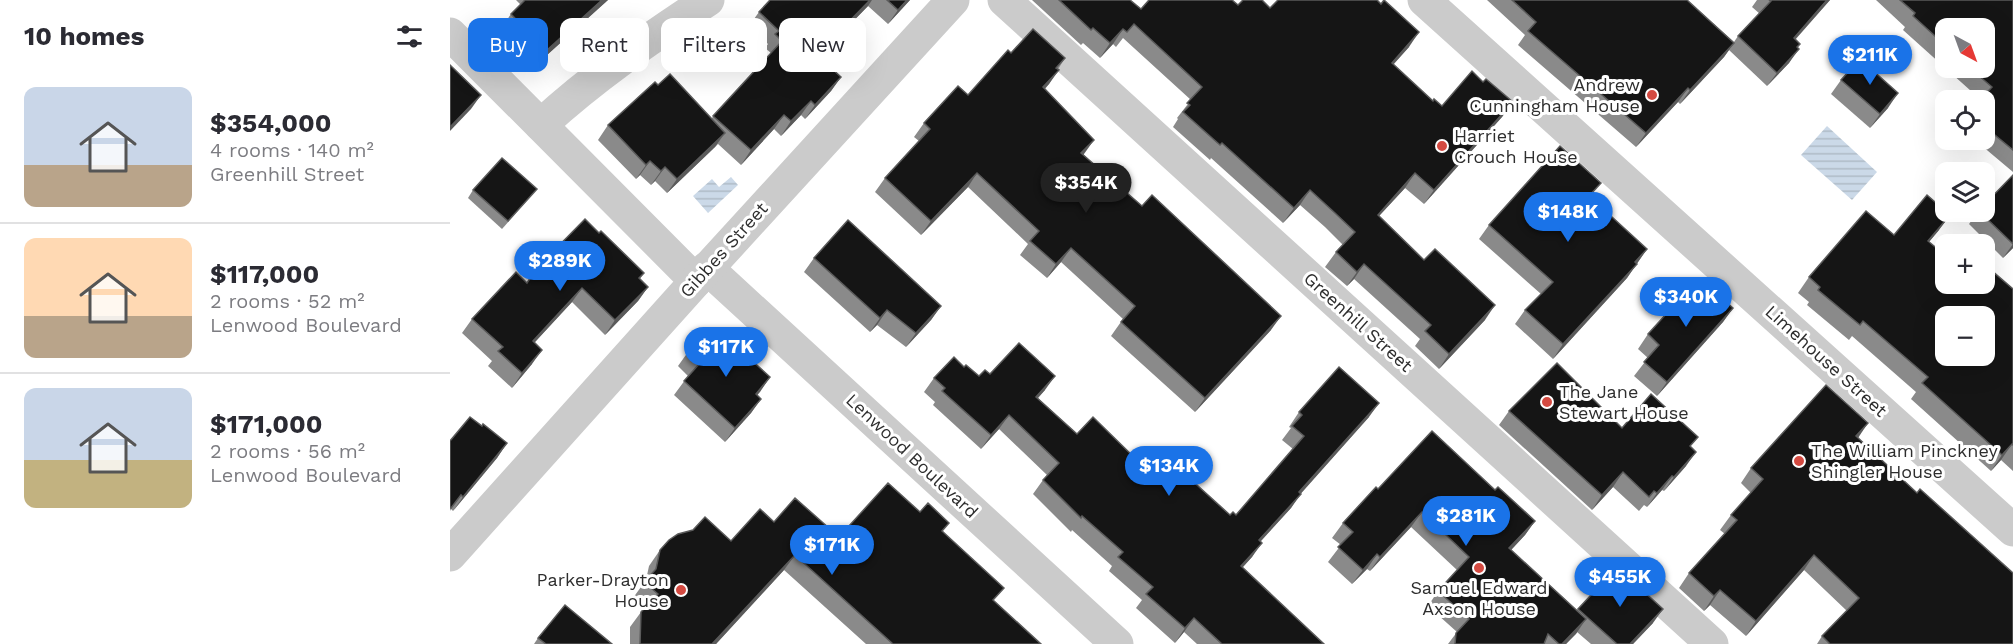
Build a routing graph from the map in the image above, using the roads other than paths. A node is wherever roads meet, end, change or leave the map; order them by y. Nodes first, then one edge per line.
1 (708, 0) edge
2 (953, 0) edge
3 (1004, 0) edge
4 (1424, 0) edge
5 (450, 34) edge
6 (541, 125) junction
7 (702, 274) junction
8 (2013, 530) edge
9 (450, 555) edge
10 (1118, 644) edge
11 (1712, 644) edge

1 - 6 street
2 - 7 street, Gibbes Street
3 - 11 street, Greenhill Street
4 - 8 street, Limehouse Street
5 - 6 street, Lenwood Boulevard
6 - 7 street, Lenwood Boulevard
7 - 9 street, Gibbes Street
7 - 10 street, Lenwood Boulevard

